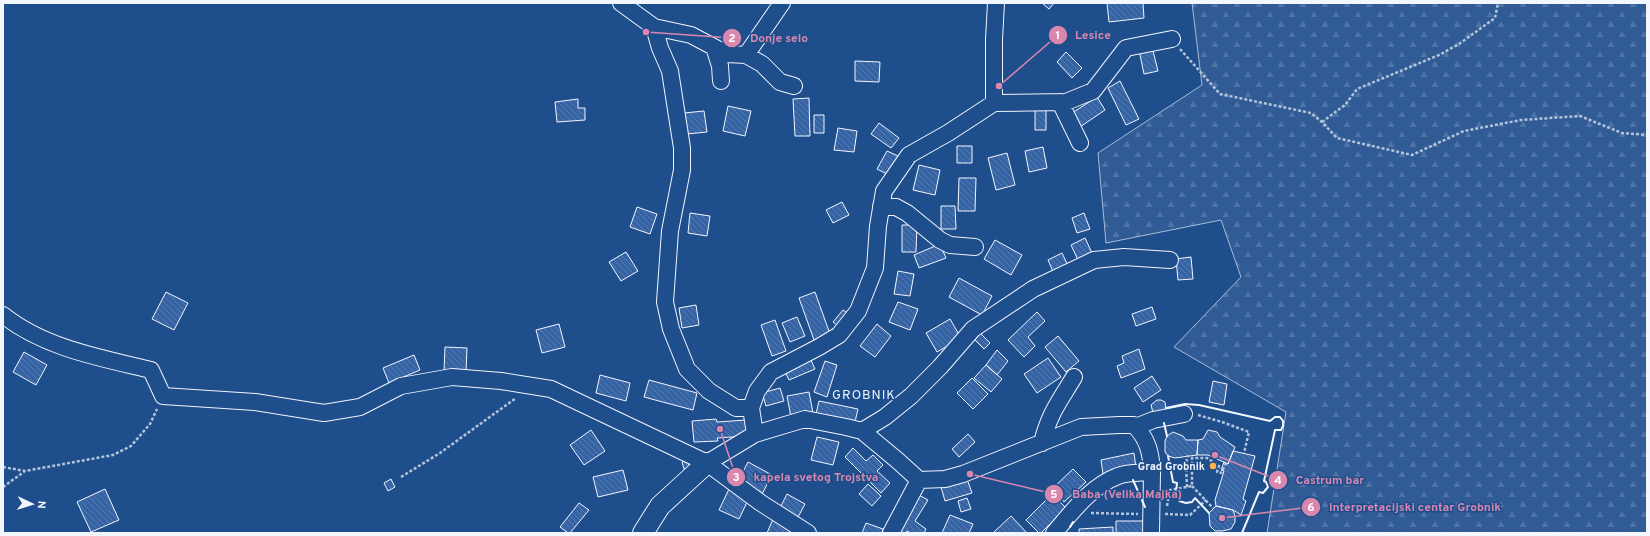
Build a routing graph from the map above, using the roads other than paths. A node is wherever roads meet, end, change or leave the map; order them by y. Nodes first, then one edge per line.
1 (621, 3) edge
2 (782, 3) edge
3 (996, 3) edge
4 (654, 27) junction
5 (1172, 39) road end
6 (714, 47) junction
7 (746, 55) junction
8 (721, 81) dead end
9 (794, 86) dead end
10 (1060, 102) junction
11 (994, 103) junction
12 (1080, 143) dead end
13 (881, 206) junction
14 (976, 248) dead end
15 (1170, 260) dead end
16 (3, 315) edge
17 (1074, 377) dead end
18 (751, 408) junction
19 (1184, 414) road end
20 (1136, 427) junction
21 (862, 431) junction
22 (755, 434) junction
23 (1042, 443) junction
24 (707, 463) junction
25 (1152, 472) junction
26 (919, 480) junction
27 (644, 533) edge
28 (808, 533) edge
29 (891, 533) edge
30 (1054, 533) edge
31 (1151, 533) edge

1 - 4 street
2 - 7 street
3 - 11 street
4 - 6 street
4 - 18 street
5 - 10 street
6 - 7 street
6 - 8 street
7 - 9 street
10 - 11 street
10 - 12 street
11 - 13 street
13 - 14 street
13 - 18 street
15 - 21 street
16 - 24 street
17 - 23 street
18 - 22 street
19 - 20 street
20 - 23 street
20 - 25 street
21 - 22 street
21 - 26 street
22 - 24 street
23 - 26 street
24 - 27 main road
24 - 28 street
25 - 30 street
25 - 31 street
26 - 29 street

